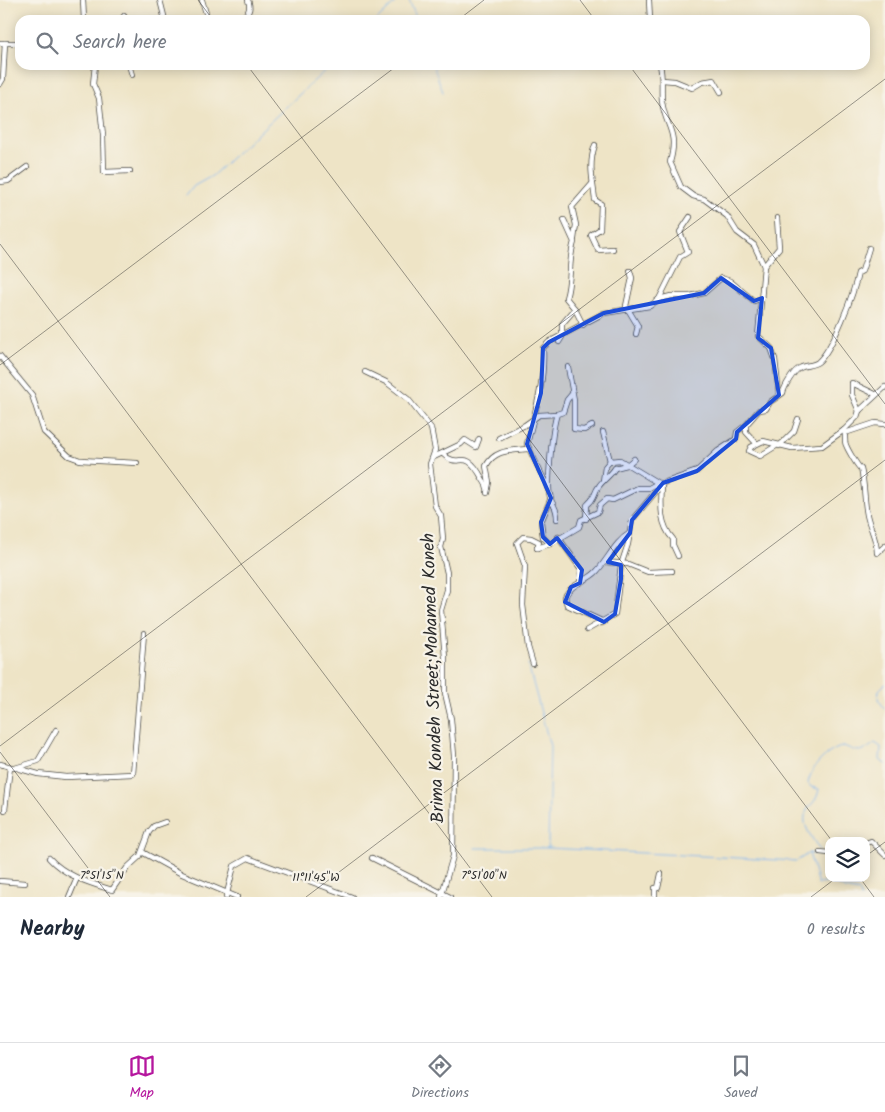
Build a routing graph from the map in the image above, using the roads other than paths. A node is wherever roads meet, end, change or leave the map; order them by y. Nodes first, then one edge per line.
1 (83, 0) edge
2 (160, 0) edge
3 (202, 0) edge
4 (248, 0) edge
5 (649, 0) edge
6 (84, 15) edge
7 (164, 15) edge
8 (206, 15) edge
9 (246, 15) edge
10 (650, 15) edge
11 (2, 43) edge
12 (15, 43) edge
13 (94, 70) edge
14 (130, 70) edge
15 (661, 70) edge
16 (132, 75) dead end
17 (662, 80) junction
18 (0, 84) edge
19 (721, 92) dead end
20 (595, 145) dead end
21 (27, 167) dead end
22 (130, 171) dead end
23 (0, 182) edge
24 (592, 184) junction
25 (690, 217) dead end
26 (777, 218) dead end
27 (564, 220) dead end
28 (574, 238) junction
29 (869, 248) dead end
30 (613, 249) dead end
31 (764, 266) junction
32 (630, 271) dead end
33 (762, 298) junction
34 (659, 299) junction
35 (575, 309) junction
36 (628, 310) junction
37 (583, 325) junction
38 (636, 334) dead end
39 (562, 337) junction
40 (559, 342) dead end
41 (0, 356) edge
42 (568, 366) dead end
43 (364, 372) dead end
44 (885, 387) edge
45 (572, 394) junction
46 (875, 394) junction
47 (779, 395) junction
48 (859, 411) junction
49 (557, 414) junction
50 (535, 419) junction
51 (798, 419) dead end
52 (885, 424) edge
53 (746, 425) junction
54 (592, 426) dead end
55 (843, 431) junction
56 (603, 432) dead end
57 (499, 438) dead end
58 (479, 439) dead end
59 (756, 443) junction
60 (778, 446) junction
61 (528, 449) junction
62 (443, 454) junction
63 (434, 457) junction
64 (634, 459) dead end
65 (610, 461) junction
66 (137, 463) dead end
67 (627, 465) junction
68 (603, 481) junction
69 (661, 484) junction
70 (550, 498) junction
71 (586, 518) junction
72 (557, 519) dead end
73 (630, 533) junction
74 (543, 537) junction
75 (558, 537) junction
76 (539, 542) junction
77 (550, 544) junction
78 (885, 546) edge
79 (678, 556) dead end
80 (605, 562) junction
81 (621, 565) junction
82 (672, 571) dead end
83 (580, 583) junction
84 (144, 634) dead end
85 (533, 664) dead end
86 (56, 730) dead end
87 (0, 764) edge
88 (10, 768) junction
89 (17, 768) junction
90 (4, 810) dead end
91 (165, 822) dead end
92 (870, 841) edge
93 (142, 852) junction
94 (820, 852) dead end
95 (825, 853) edge
96 (885, 855) edge
97 (49, 858) dead end
98 (372, 858) dead end
99 (661, 874) dead end
100 (77, 878) junction
101 (0, 881) edge
102 (26, 883) dead end
103 (112, 890) junction
104 (227, 895) edge
105 (442, 896) edge
106 (69, 897) edge
107 (110, 897) edge
108 (237, 897) edge
109 (352, 897) edge
110 (450, 897) edge
111 (655, 897) edge

1 - 6 street
2 - 7 street
3 - 8 street
4 - 9 street
5 - 10 street
11 - 12 street
11 - 18 street
13 - 22 street
14 - 16 street
15 - 17 street
17 - 19 street
17 - 31 street
20 - 24 street
21 - 23 street
24 - 28 street
24 - 30 street
25 - 34 street
26 - 31 street
27 - 28 street
28 - 35 street
29 - 47 street
31 - 33 street
32 - 36 street
33 - 34 street
33 - 47 street
34 - 36 street
35 - 37 street
35 - 39 street
36 - 37 street
36 - 38 street
37 - 39 street
39 - 40 street
39 - 50 street
41 - 66 street
42 - 45 street
43 - 63 street, Brima Kondeh Street;Mohamed Koneh
44 - 46 street
45 - 49 street
45 - 54 street
46 - 48 street
46 - 48 street
47 - 53 street
48 - 55 street
49 - 50 street
49 - 70 street
50 - 57 street
50 - 61 street
51 - 60 street
52 - 55 street
53 - 59 street
53 - 69 street
55 - 60 street
55 - 78 street
56 - 65 street
58 - 62 street
59 - 60 street
59 - 60 street
61 - 62 street
61 - 70 street
62 - 63 street
63 - 105 street, Brima Kondeh Street;Mohamed Koneh
64 - 67 street
65 - 67 street
65 - 68 street
67 - 68 street
67 - 69 street
68 - 71 street
69 - 71 street
69 - 73 street
69 - 79 street
70 - 72 street
70 - 74 street
71 - 75 street
73 - 80 street
73 - 81 street
74 - 76 street
74 - 77 street
75 - 77 street
75 - 83 street
76 - 77 street
76 - 85 street
80 - 81 street
80 - 83 street
81 - 82 street
81 - 83 street
84 - 89 street
86 - 89 street
87 - 88 street
88 - 89 street
88 - 90 street
91 - 93 street
92 - 96 street
93 - 103 street
93 - 104 street
94 - 95 street
97 - 100 street
98 - 105 street
99 - 111 street
100 - 103 street
100 - 106 street
101 - 102 street
103 - 107 street
104 - 108 street
104 - 109 street
105 - 110 street

